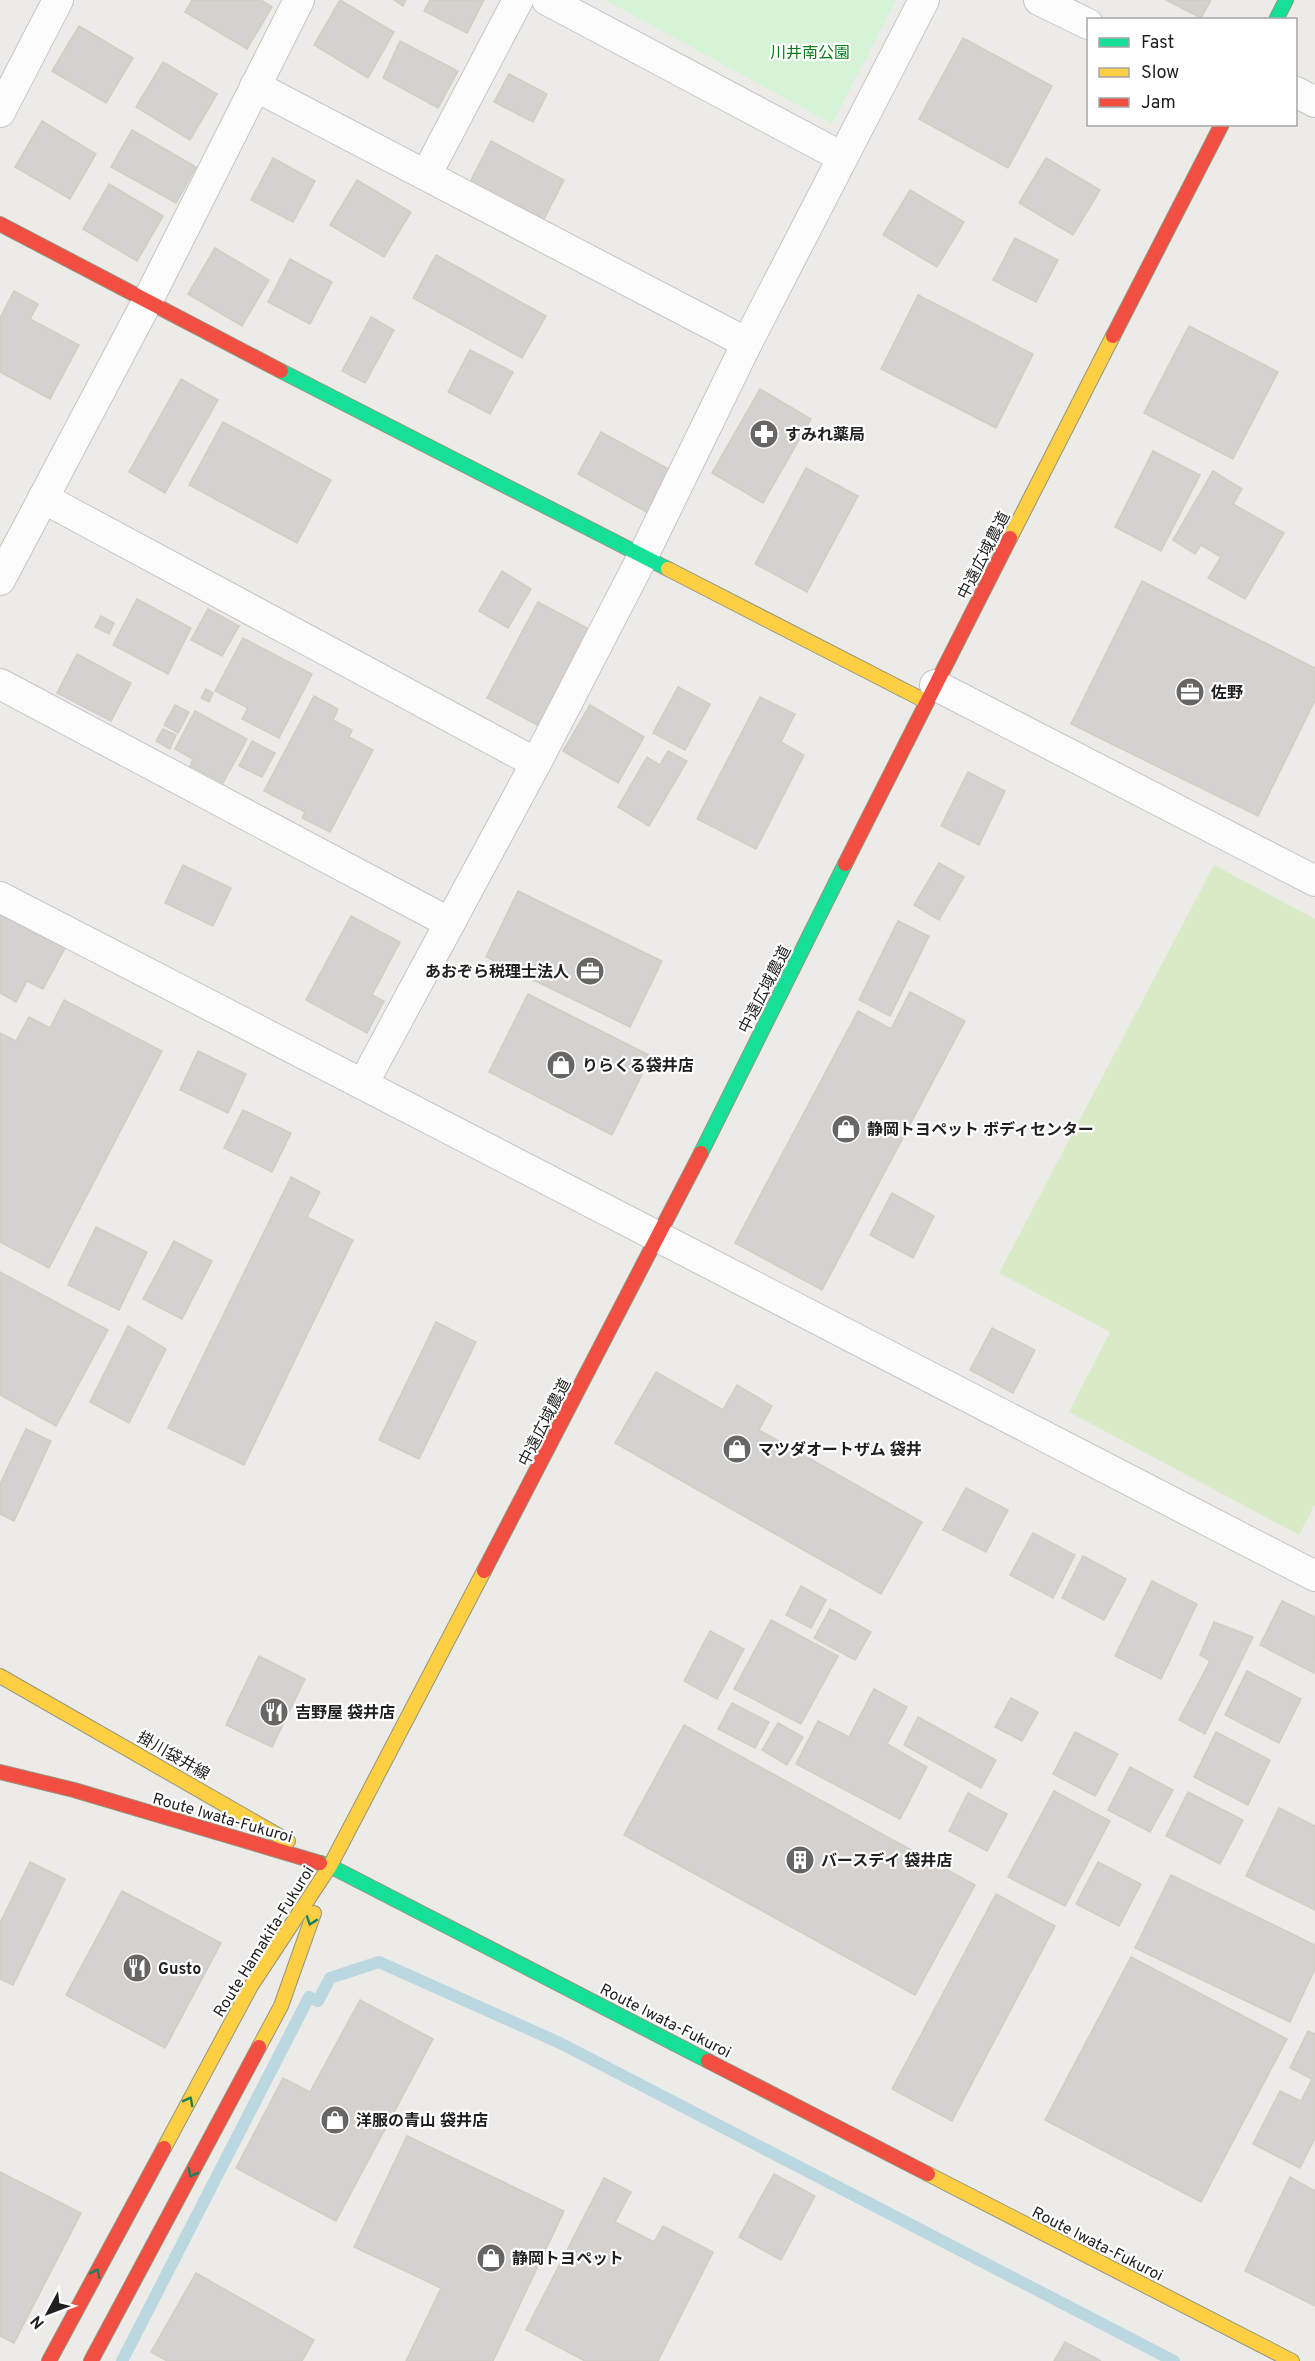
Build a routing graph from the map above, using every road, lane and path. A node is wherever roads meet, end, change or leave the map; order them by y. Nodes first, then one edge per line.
1 (58, 0) edge
2 (299, 0) edge
3 (518, 0) edge
4 (548, 0) edge
5 (924, 0) edge
6 (1039, 0) edge
7 (1286, 0) edge
8 (1277, 18) edge
9 (1087, 23) edge
10 (255, 86) junction
11 (1297, 93) edge
12 (1315, 102) edge
13 (0, 112) edge
14 (1221, 126) edge
15 (842, 157) junction
16 (426, 175) junction
17 (0, 224) edge
18 (147, 302) junction
19 (747, 343) junction
20 (43, 498) junction
21 (643, 556) junction
22 (0, 580) edge
23 (0, 684) edge
24 (931, 693) junction
25 (536, 763) junction
26 (1315, 881) edge
27 (0, 897) edge
28 (450, 923) junction
29 (363, 1084) junction
30 (659, 1236) junction
31 (1315, 1576) edge
32 (0, 1676) edge
33 (0, 1772) edge
34 (330, 1866) junction
35 (49, 2361) edge
36 (91, 2361) edge
37 (1292, 2361) edge

1 - 13 street
2 - 10 street
3 - 16 street
4 - 15 street
5 - 15 street
6 - 9 street
7 - 8 street
10 - 16 street
10 - 18 street
11 - 12 street
14 - 24 street, 中遠広域農道
15 - 19 street
16 - 19 street
17 - 18 street
18 - 20 street
18 - 21 street
19 - 21 street
20 - 22 street
20 - 25 street
21 - 24 street
21 - 25 street
23 - 28 street
24 - 26 street
24 - 30 street, 中遠広域農道
25 - 28 street
27 - 29 street
28 - 29 street
29 - 30 street
30 - 31 street
30 - 34 street, 中遠広域農道
32 - 34 street, 掛川袋井線
33 - 34 street, Route Iwata-Fukuroi
35 -> 34 street, Route Hamakita-Fukuroi
34 -> 36 street, Route Hamakita-Fukuroi
34 - 37 street, Route Iwata-Fukuroi

